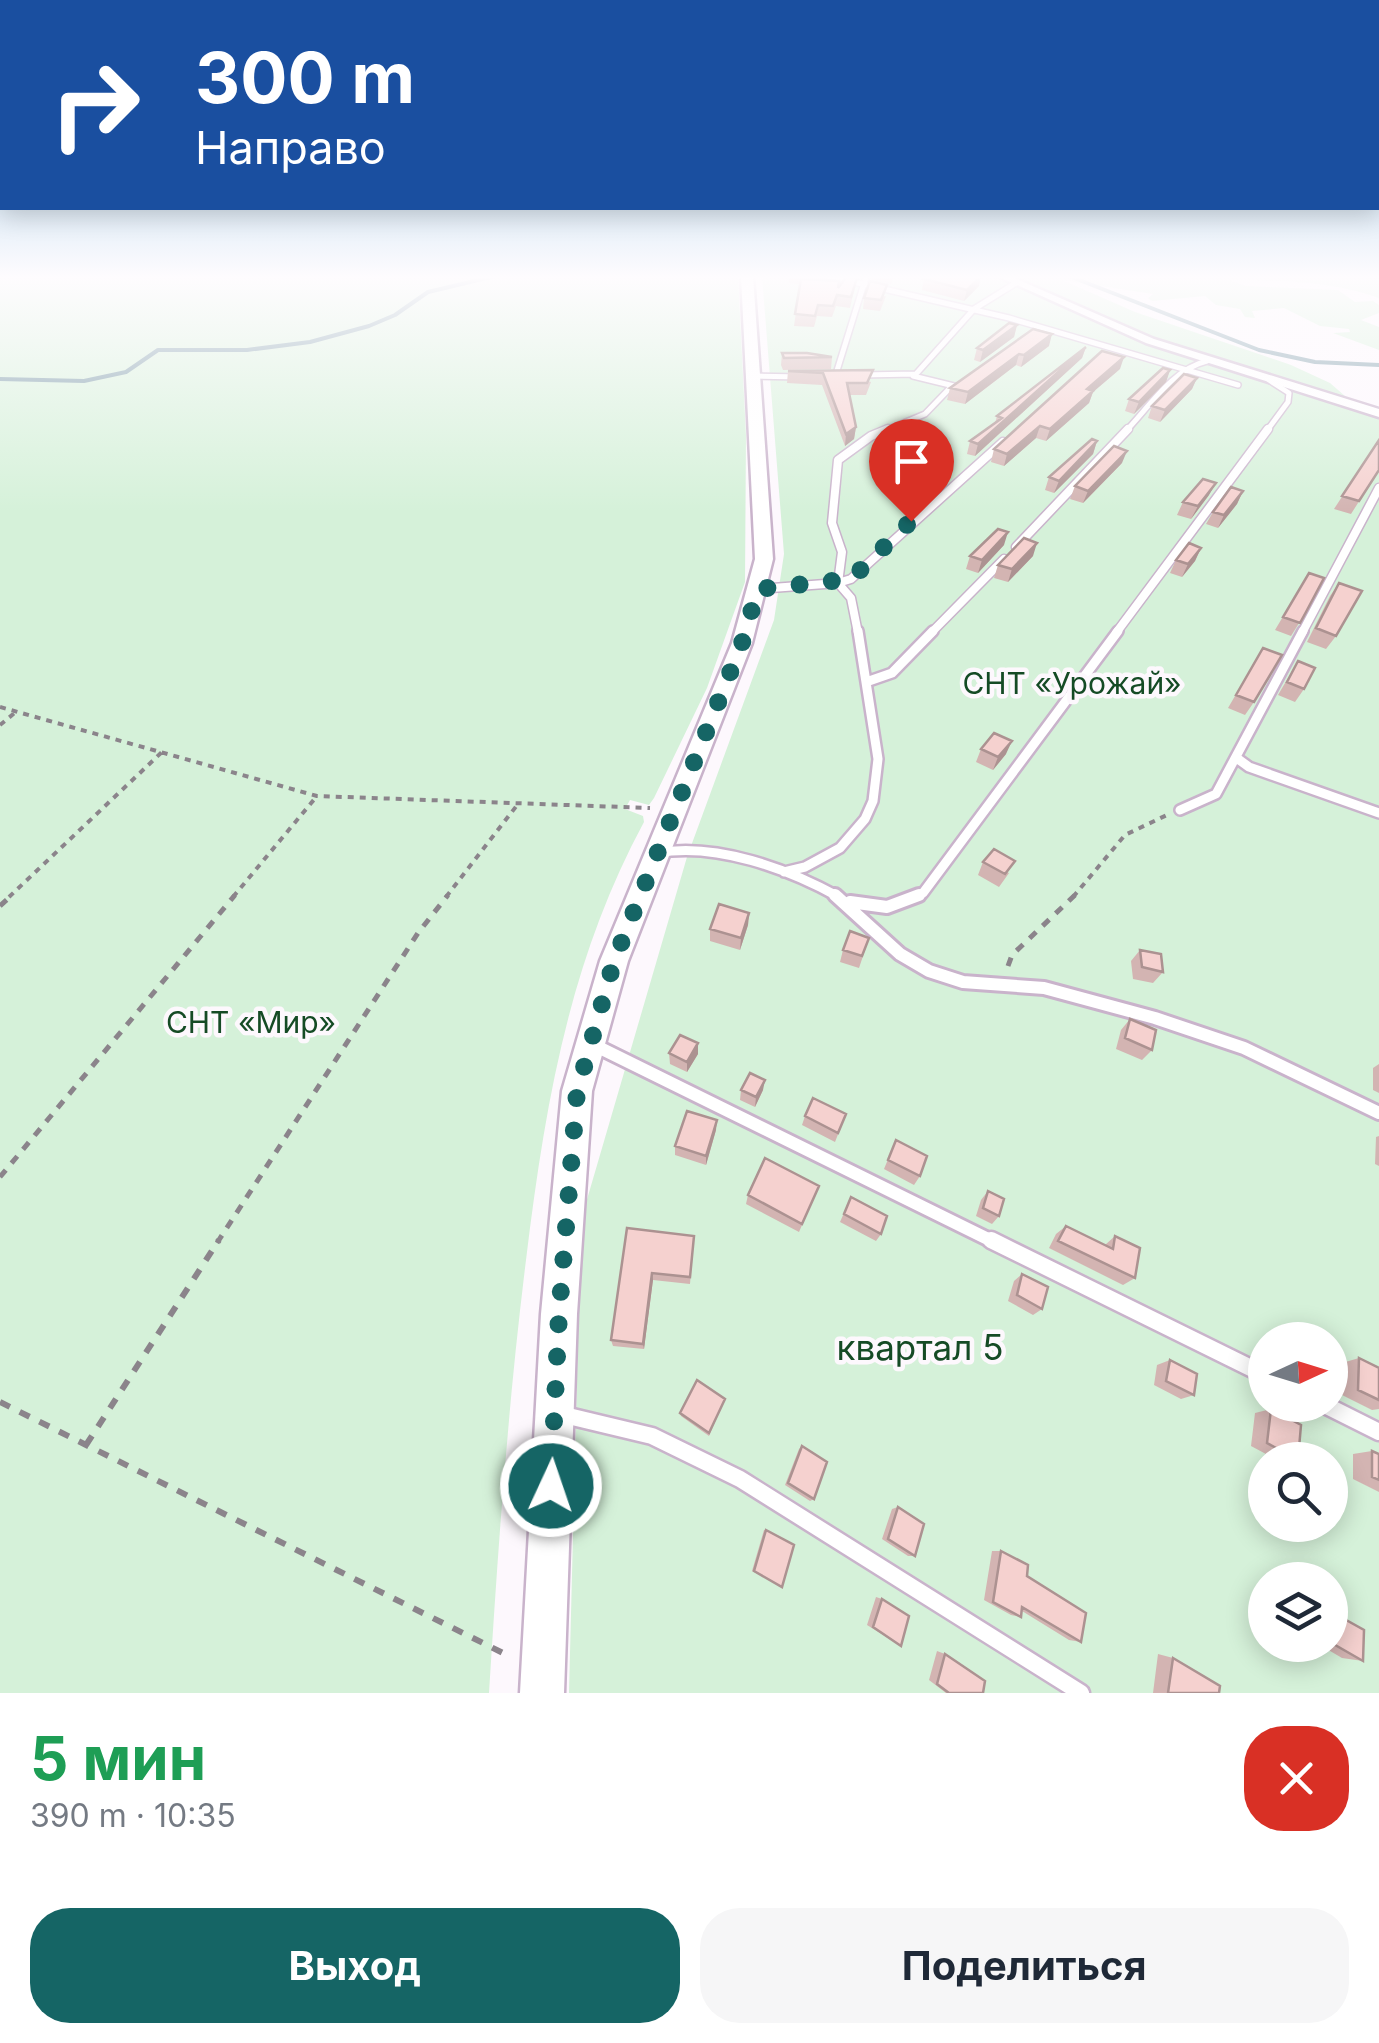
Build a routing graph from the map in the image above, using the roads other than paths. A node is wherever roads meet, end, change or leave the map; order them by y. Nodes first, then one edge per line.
1 (752, 355) edge
2 (841, 355) edge
3 (933, 355) edge
4 (1099, 355) edge
5 (1135, 355) edge
6 (1191, 355) edge
7 (1096, 359) edge
8 (1207, 361) junction
9 (1186, 369) junction
10 (1253, 373) junction
11 (906, 374) junction
12 (753, 376) junction
13 (834, 377) junction
14 (960, 385) edge
15 (1238, 385) dead end
16 (950, 388) junction
17 (1379, 413) edge
18 (1010, 435) edge
19 (1379, 488) edge
20 (838, 583) junction
21 (758, 589) junction
22 (869, 681) junction
23 (1238, 759) junction
24 (1180, 810) road end
25 (1379, 812) edge
26 (654, 854) junction
27 (779, 873) junction
28 (844, 900) junction
29 (591, 1044) junction
30 (1379, 1114) edge
31 (1248, 1367) edge
32 (554, 1412) junction
33 (1348, 1416) edge
34 (1379, 1432) edge
35 (542, 1683) edge
36 (1081, 1693) edge

1 - 12 street
2 - 13 lane
3 - 11 lane
4 - 7 lane
5 - 9 lane
6 - 8 street
8 - 9 lane
8 - 10 street
9 - 15 lane
9 - 22 lane
10 - 17 street
10 - 28 lane
11 - 13 lane
11 - 16 lane
12 - 13 lane
12 - 21 street
14 - 16 lane
16 - 20 lane
18 - 20 lane
19 - 23 lane
20 - 21 lane
20 - 22 lane
21 - 26 street
22 - 27 lane
23 - 24 lane
23 - 25 lane
26 - 27 lane
26 - 29 street
27 - 28 lane
28 - 30 lane
29 - 31 lane
29 - 32 street
32 - 35 street
32 - 36 lane
33 - 34 lane

